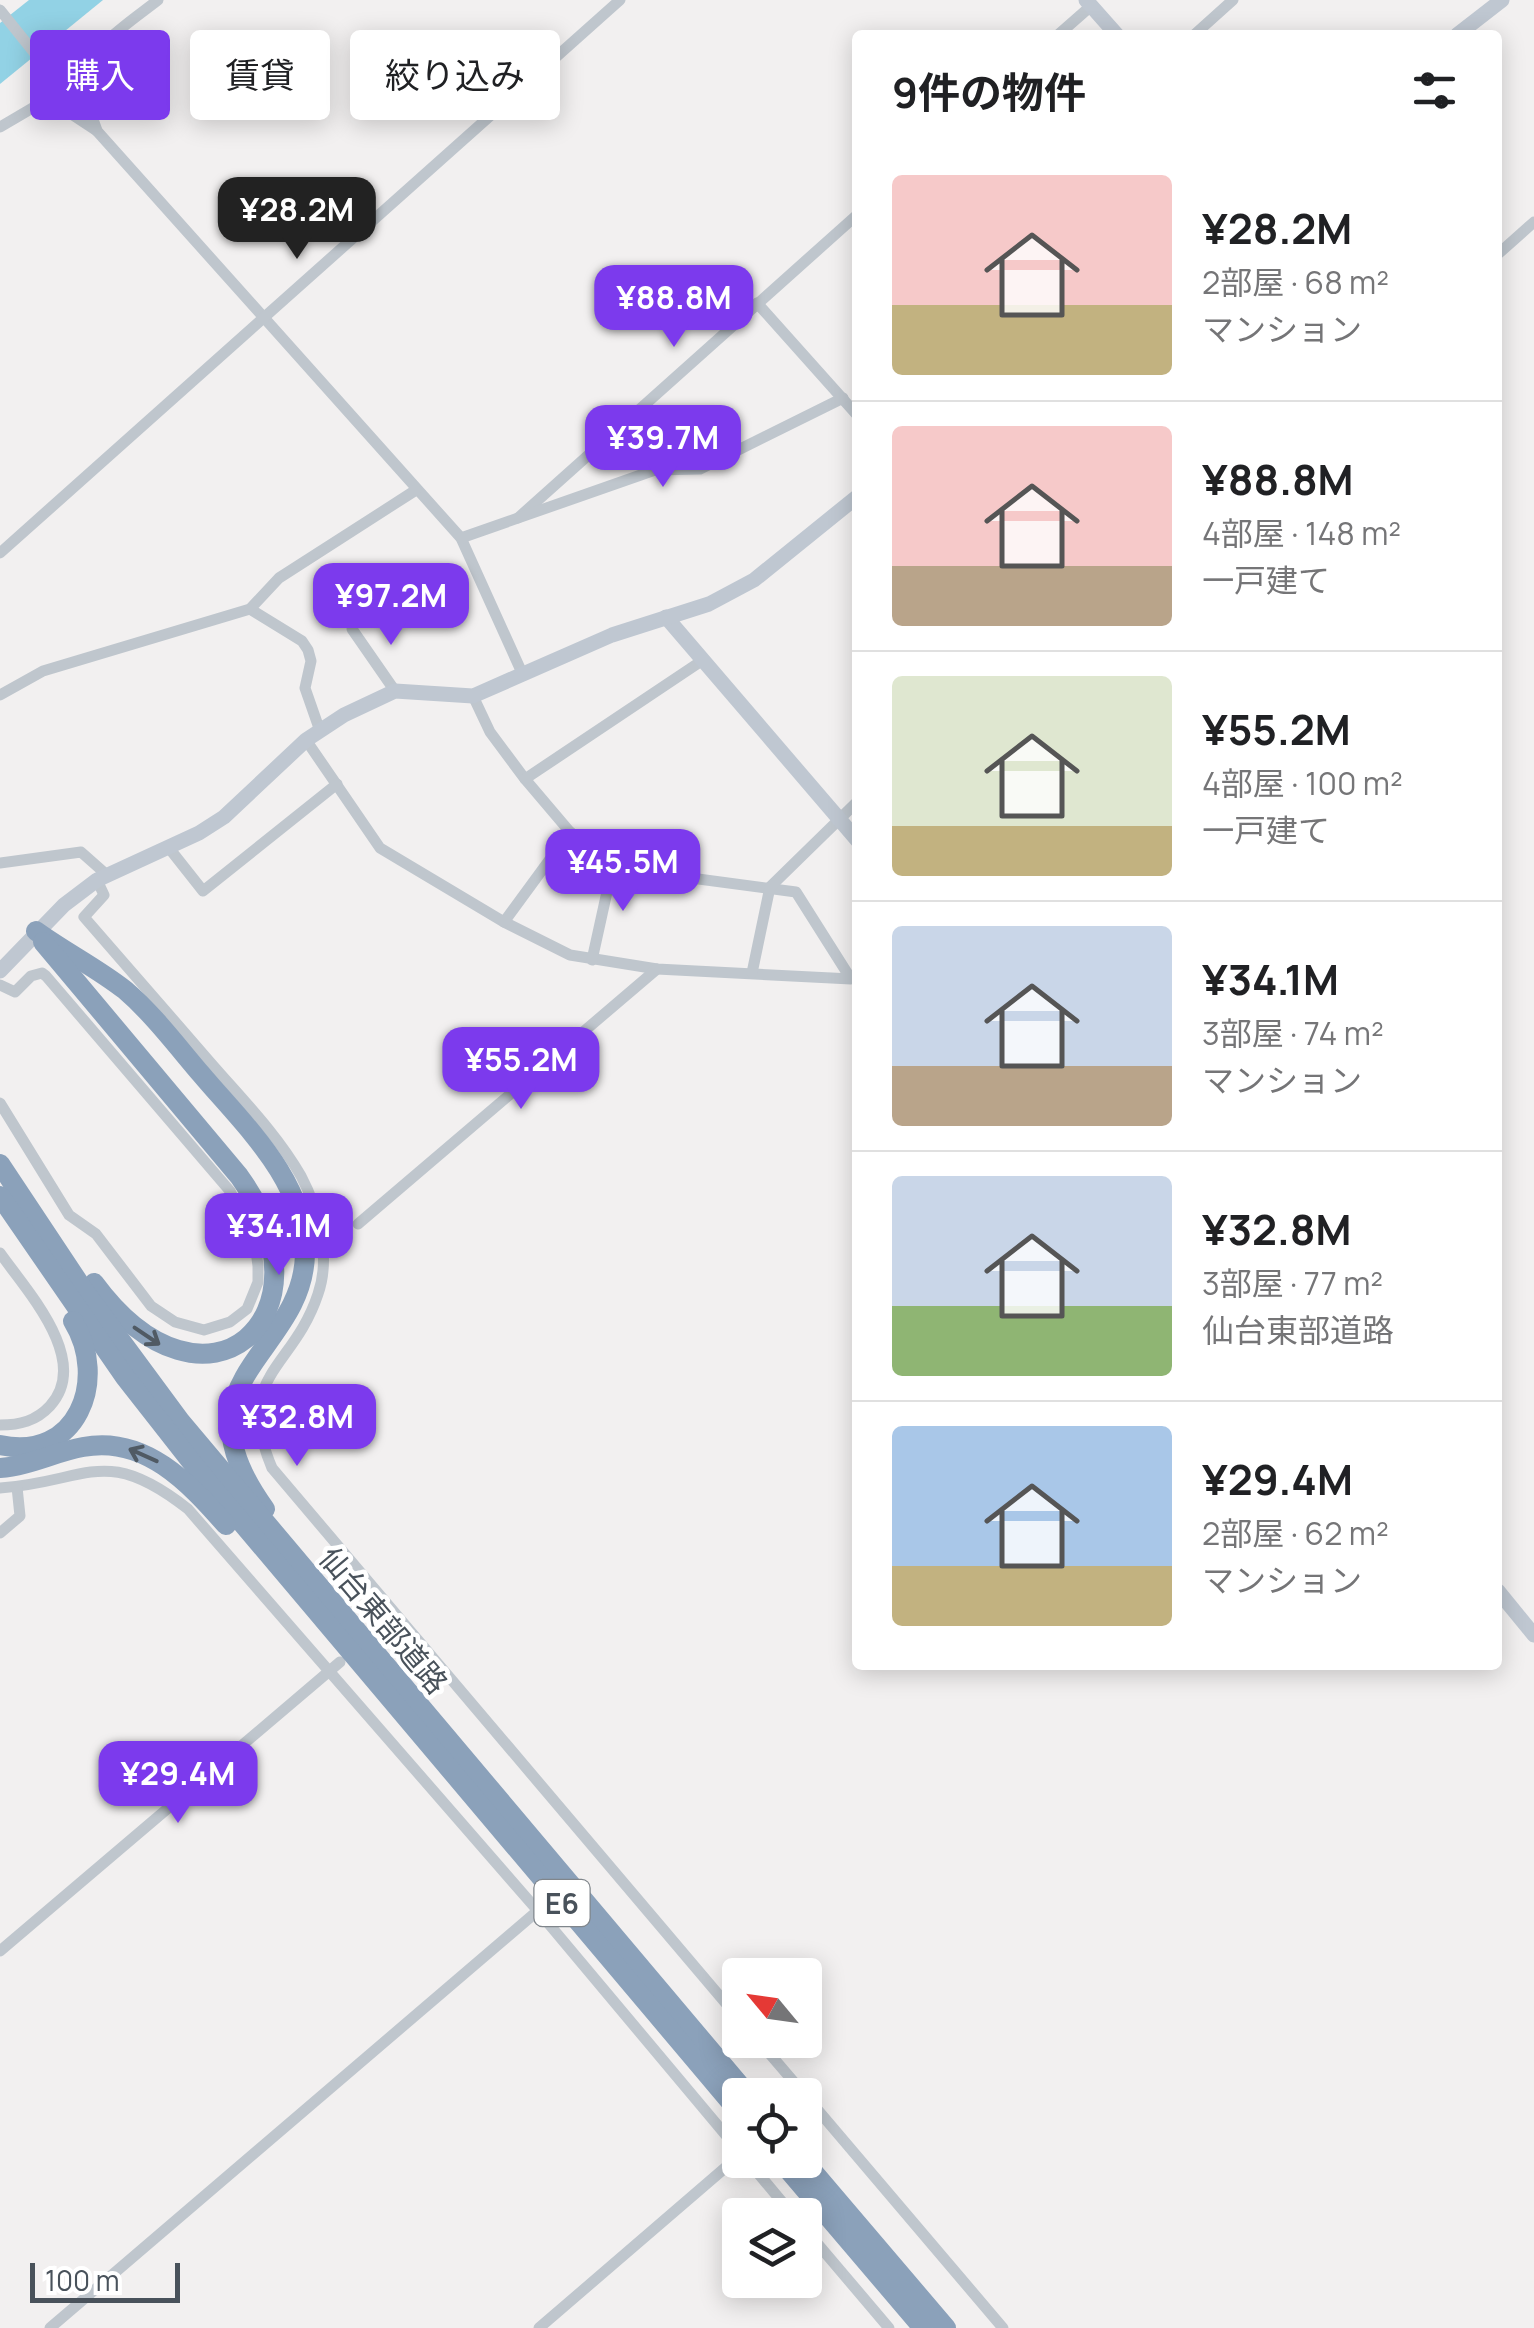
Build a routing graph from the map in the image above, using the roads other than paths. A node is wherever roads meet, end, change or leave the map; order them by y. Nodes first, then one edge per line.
1 (158, 0) edge
2 (620, 0) edge
3 (1233, 0) edge
4 (1502, 0) edge
5 (1088, 3) edge
6 (0, 10) edge
7 (1063, 30) edge
8 (1112, 30) edge
9 (1200, 30) edge
10 (1463, 30) edge
11 (0, 127) edge
12 (97, 131) junction
13 (852, 219) edge
14 (1534, 222) edge
15 (1502, 250) edge
16 (758, 303) junction
17 (264, 319) junction
18 (843, 398) junction
19 (852, 409) edge
20 (416, 490) junction
21 (852, 501) edge
22 (518, 518) junction
23 (461, 538) junction
24 (0, 552) edge
25 (250, 609) junction
26 (666, 617) junction
27 (352, 629) dead end
28 (702, 660) junction
29 (523, 674) junction
30 (395, 691) junction
31 (0, 695) edge
32 (473, 696) junction
33 (313, 736) junction
34 (525, 779) junction
35 (337, 784) junction
36 (852, 806) edge
37 (838, 818) junction
38 (570, 832) junction
39 (852, 834) edge
40 (169, 848) junction
41 (614, 860) junction
42 (0, 863) edge
43 (102, 878) junction
44 (770, 887) junction
45 (504, 922) junction
46 (36, 931) junction
47 (592, 960) junction
48 (657, 969) junction
49 (0, 970) edge
50 (752, 974) junction
51 (0, 985) edge
52 (0, 1104) edge
53 (0, 1152) edge
54 (0, 1164) edge
55 (0, 1196) edge
56 (0, 1210) edge
57 (358, 1224) dead end
58 (0, 1253) edge
59 (0, 1424) edge
60 (0, 1445) edge
61 (0, 1468) edge
62 (17, 1487) junction
63 (0, 1488) edge
64 (0, 1533) edge
65 (1502, 1596) edge
66 (1534, 1634) edge
67 (340, 1662) dead end
68 (329, 1670) junction
69 (391, 1688) junction
70 (542, 1907) junction
71 (0, 1951) edge
72 (722, 1999) edge
73 (773, 2058) edge
74 (733, 2078) edge
75 (790, 2078) edge
76 (722, 2090) edge
77 (822, 2115) edge
78 (722, 2132) edge
79 (722, 2170) edge
80 (761, 2178) edge
81 (795, 2178) edge
82 (818, 2178) edge
83 (778, 2198) edge
84 (822, 2249) edge
85 (50, 2328) edge
86 (539, 2328) edge
87 (889, 2328) edge
88 (923, 2328) edge
89 (946, 2328) edge
90 (1003, 2328) edge

1 - 12 street
2 - 17 street
3 - 9 street
4 - 10 street
5 - 7 street
5 - 8 street
6 - 12 street
11 - 12 street
12 - 17 street
13 - 16 street
14 - 15 street
16 - 18 street
16 - 22 street
17 - 20 street
17 - 24 street
18 - 19 street
18 - 22 street
20 - 23 street
20 - 25 street
21 - 26 street
22 - 23 street
23 - 29 street
25 - 31 street
25 - 33 street
26 - 28 street
26 - 29 street
27 - 30 street
28 - 34 street
28 - 37 street
29 - 32 street
30 - 32 street
30 - 33 street
32 - 34 street
33 - 35 street
33 - 40 street
34 - 38 street
35 - 40 street
35 - 45 street
36 - 37 street
37 - 39 street
37 - 44 street
38 - 41 street
38 - 45 street
40 - 43 street
41 - 44 street
41 - 47 street
42 - 43 street
43 - 46 street
43 - 72 street
44 - 50 street
44 - 50 street
45 - 47 street
46 - 49 street
53 -> 46 highway
46 - 69 highway
47 - 48 street
48 - 50 street
48 - 57 street
51 - 52 street
54 - 69 highway, 仙台東部道路 / E6
55 - 69 highway, 仙台東部道路 / E6
56 - 60 highway
58 - 59 street
69 -> 61 highway
62 - 63 street
62 - 64 street
62 - 68 street
65 - 66 street
67 - 68 street
68 - 70 street
68 - 71 street
69 - 74 highway, 仙台東部道路 / E6
69 - 76 highway, 仙台東部道路 / E6
70 - 78 street
70 - 85 street
73 - 75 street
77 - 90 street
79 - 86 street
80 - 83 street
81 - 88 highway
82 - 89 highway
84 - 87 street

